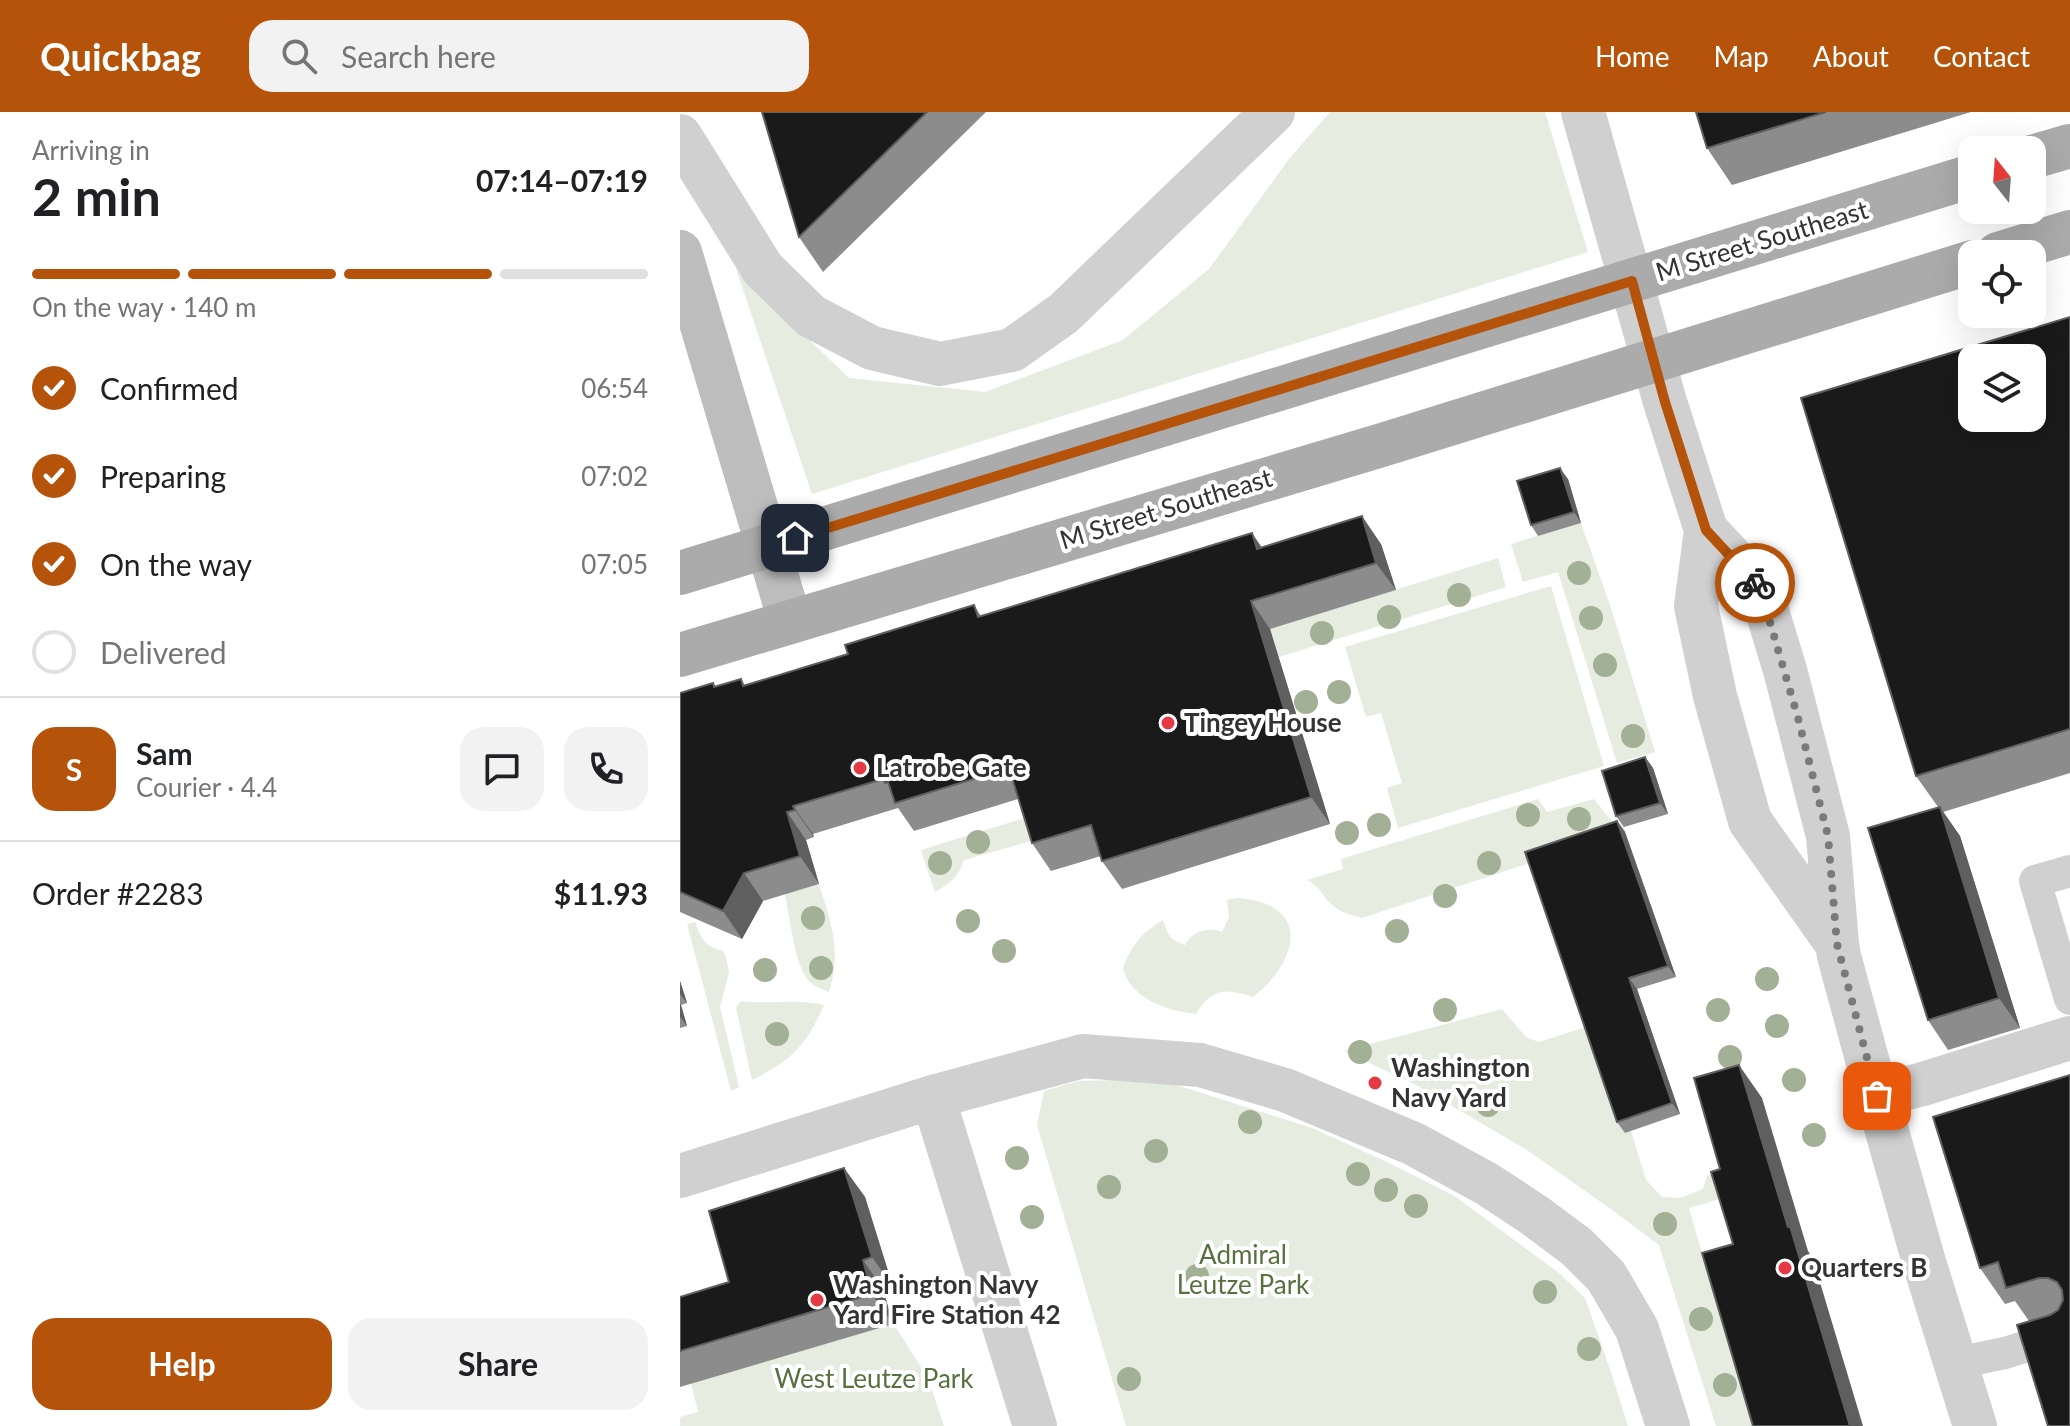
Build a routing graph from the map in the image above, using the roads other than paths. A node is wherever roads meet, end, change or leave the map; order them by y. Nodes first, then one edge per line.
1 (1273, 112) edge
2 (1583, 112) edge
3 (680, 136) edge
4 (2070, 146) edge
5 (2046, 153) edge
6 (1958, 180) edge
7 (2070, 232) edge
8 (2044, 240) edge
9 (680, 252) edge
10 (1958, 266) edge
11 (1632, 281) junction
12 (1653, 360) junction
13 (1706, 530) junction
14 (767, 547) junction
15 (680, 573) edge
16 (790, 621) junction
17 (680, 655) edge
18 (2070, 871) edge
19 (1837, 944) junction
20 (2070, 999) edge
21 (2070, 1038) edge
22 (1877, 1096) junction
23 (933, 1097) junction
24 (680, 1176) edge
25 (2070, 1333) edge
26 (1956, 1363) junction
27 (1035, 1426) edge
28 (1668, 1426) edge
29 (1975, 1426) edge

1 - 3 street
2 - 11 street
4 - 5 main road
6 - 11 main road, M Street Southeast
7 - 8 main road
9 - 14 main road
10 - 12 main road, M Street Southeast
11 - 12 street
11 - 14 main road, M Street Southeast
12 - 13 street
12 - 16 main road, M Street Southeast
13 - 19 street
13 - 19 street
14 - 15 main road, M Street Southeast
14 - 16 main road
16 - 17 main road, M Street Southeast
18 - 20 lane
19 - 22 street
21 - 22 street
22 - 26 street
23 - 24 street
23 - 27 street
23 - 28 street
25 - 26 lane
26 - 29 street

